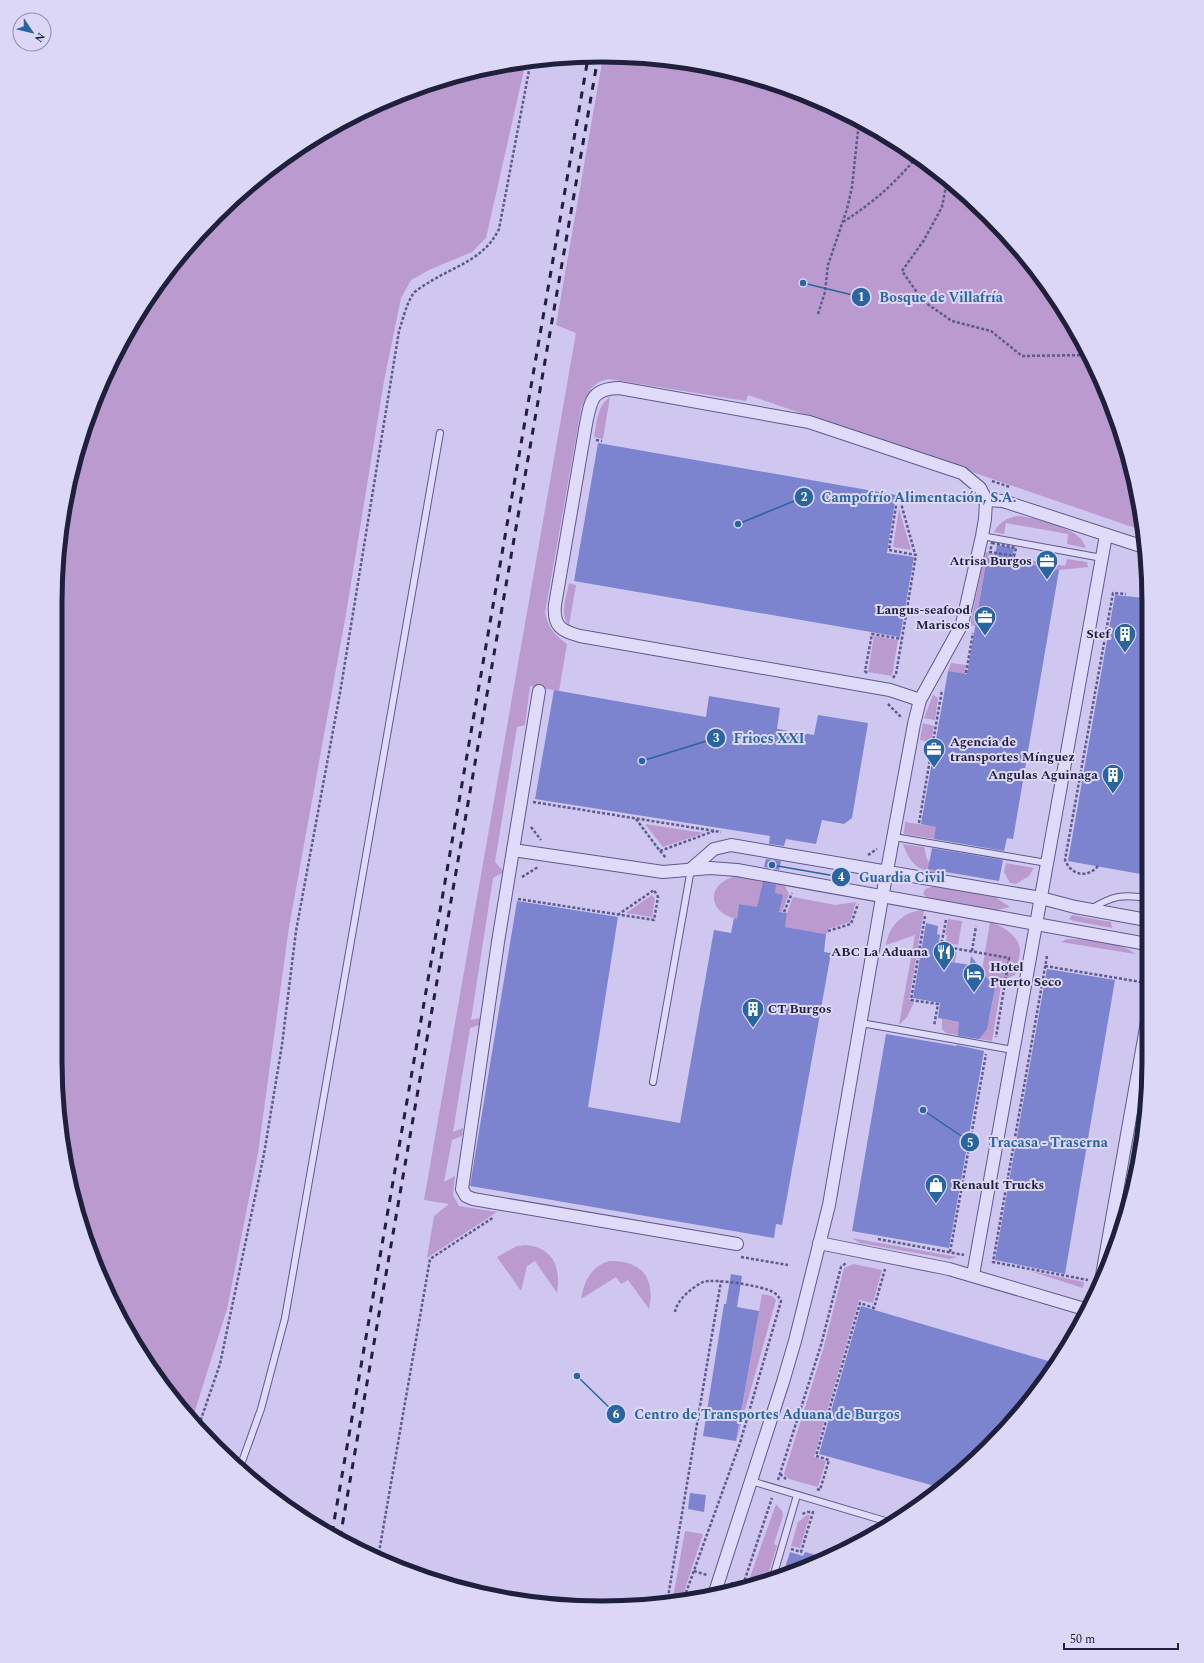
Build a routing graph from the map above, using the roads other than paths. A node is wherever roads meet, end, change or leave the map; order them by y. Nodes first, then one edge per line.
1 (440, 433) dead end
2 (986, 500) junction
3 (1106, 535) junction
4 (982, 536) junction
5 (1139, 545) edge
6 (1102, 558) junction
7 (539, 691) dead end
8 (920, 700) junction
9 (894, 837) junction
10 (513, 850) junction
11 (1047, 863) junction
12 (691, 869) junction
13 (887, 871) junction
14 (882, 898) junction
15 (1041, 898) junction
16 (1142, 898) edge
17 (1089, 910) junction
18 (1142, 919) edge
19 (1036, 924) junction
20 (1142, 943) edge
21 (861, 1023) junction
22 (1013, 1050) junction
23 (1142, 1050) edge
24 (653, 1082) dead end
25 (820, 1242) junction
26 (737, 1244) dead end
27 (1106, 1256) edge
28 (972, 1275) junction
29 (1082, 1308) edge
30 (242, 1463) edge
31 (751, 1480) junction
32 (797, 1495) junction
33 (885, 1521) edge
34 (774, 1573) edge
35 (715, 1589) edge

1 - 30 lane
2 - 3 street
2 - 4 street
2 - 8 street
3 - 5 street
3 - 6 street
4 - 6 lane
4 - 8 street
6 - 11 street
7 - 10 street
8 - 9 street
9 - 11 lane
9 - 13 street
10 - 12 street
10 - 26 street
11 - 15 street
12 - 13 street
12 - 14 street
12 - 24 lane
13 - 14 street
13 - 15 street
14 - 19 street
14 - 21 street
15 - 17 street
15 - 19 street
16 - 17 lane
17 - 18 street
19 - 20 street
19 - 22 street
21 - 22 lane
21 - 25 street
22 - 28 street
23 - 27 street
25 - 28 street
25 - 31 street
28 - 29 street
31 - 32 lane
31 - 35 street
32 - 33 lane
32 - 34 lane

